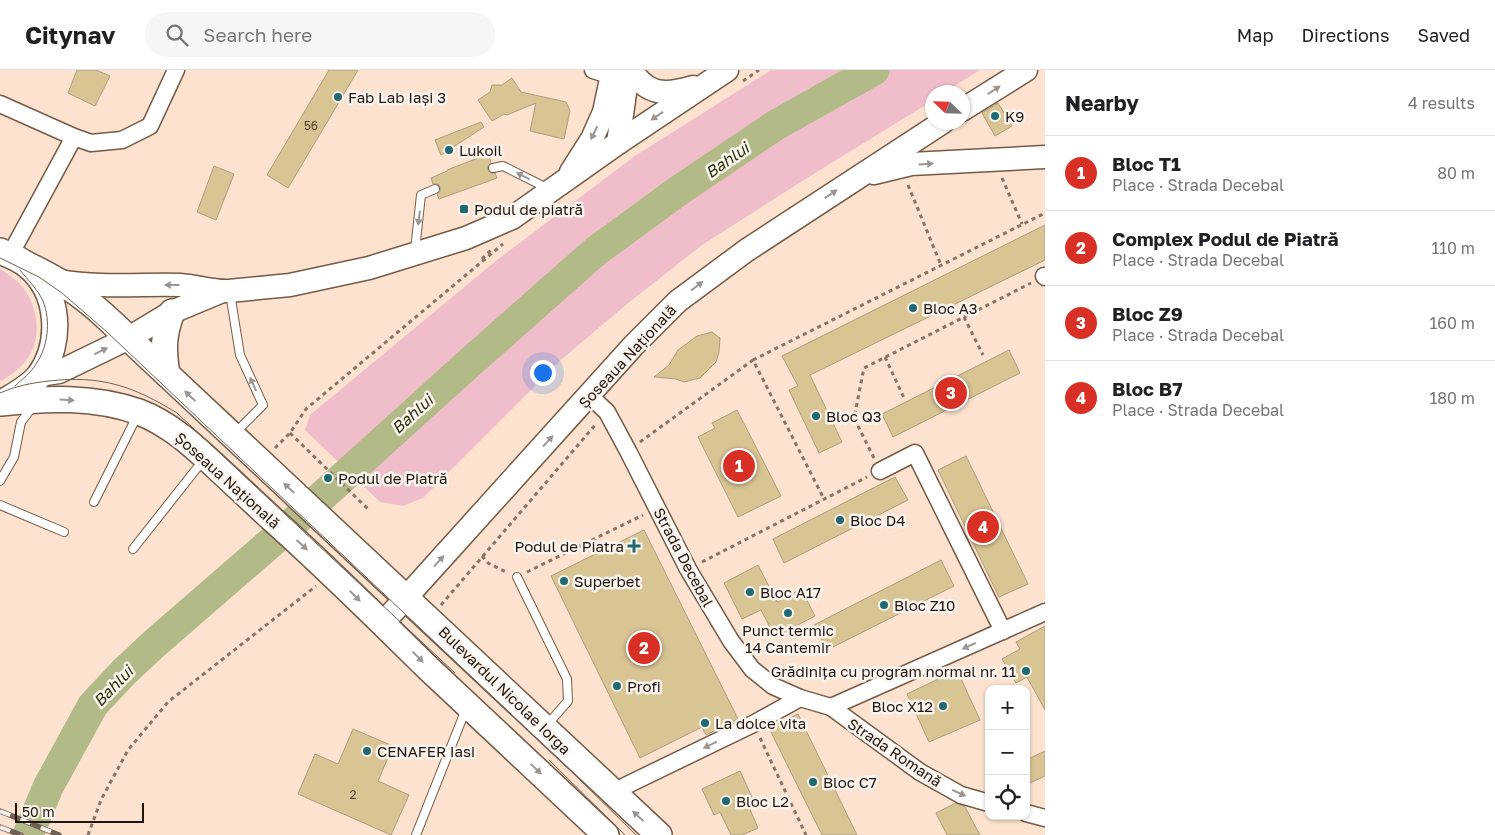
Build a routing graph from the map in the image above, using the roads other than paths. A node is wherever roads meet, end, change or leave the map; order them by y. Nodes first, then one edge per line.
1 (176, 70) edge
2 (727, 70) edge
3 (1026, 70) edge
4 (615, 71) edge
5 (706, 83) junction
6 (0, 104) edge
7 (970, 105) edge
8 (931, 130) edge
9 (74, 138) junction
10 (618, 143) junction
11 (1045, 157) edge
12 (493, 168) dead end
13 (861, 175) junction
14 (558, 187) junction
15 (436, 189) dead end
16 (414, 255) junction
17 (12, 257) edge
18 (60, 281) junction
19 (225, 292) junction
20 (172, 312) junction
21 (129, 338) junction
22 (167, 374) junction
23 (39, 375) junction
24 (589, 395) junction
25 (38, 399) junction
26 (0, 404) edge
27 (139, 412) junction
28 (233, 436) junction
29 (208, 459) junction
30 (880, 471) road end
31 (0, 482) edge
32 (94, 502) dead end
33 (0, 505) edge
34 (64, 532) dead end
35 (134, 549) dead end
36 (517, 577) road end
37 (407, 598) junction
38 (1045, 612) edge
39 (383, 623) junction
40 (1003, 631) junction
41 (800, 698) junction
42 (467, 705) junction
43 (832, 708) junction
44 (544, 728) junction
45 (617, 796) junction
46 (985, 801) edge
47 (1030, 814) edge
48 (1045, 818) edge
49 (416, 835) edge
50 (606, 835) edge
51 (659, 835) edge

1 - 9 street
2 - 5 main road
7 -> 3 main road
4 - 5 main road
4 - 10 main road
4 -> 14 main road
5 -> 10 main road
6 - 9 street
8 - 13 main road
9 - 17 street
10 - 14 main road
13 -> 11 main road, Șoseaua Națională
14 -> 12 lane
24 -> 13 main road, Șoseaua Națională
14 - 16 main road
15 -> 16 lane
16 - 19 main road
17 - 18 main road
17 - 23 main road
19 -> 18 main road
18 - 21 main road
19 - 20 main road
28 -> 19 lane
20 - 21 main road
20 - 22 main road
21 - 22 main road
23 -> 21 main road
28 -> 22 main road
23 - 26 main road
37 -> 24 main road, Șoseaua Națională
24 - 41 street, Strada Decebal
25 - 26 main road, Șoseaua Națională
25 -> 27 main road, Șoseaua Națională
25 - 31 lane
27 - 29 main road, Șoseaua Națională
27 - 32 lane
37 -> 28 main road, Bulevardul Nicolae Iorga
29 - 35 lane
29 -> 39 main road, Șoseaua Națională
30 - 40 street
33 - 34 lane
36 - 44 lane
37 - 39 main road, Șoseaua Națională
37 - 44 main road, Bulevardul Nicolae Iorga
38 - 40 street
39 -> 42 main road
40 -> 43 street
41 - 43 street, Strada Decebal
41 -> 45 street
42 - 49 lane
42 -> 50 main road
43 -> 46 street, Strada Romană
44 - 45 main road, Bulevardul Nicolae Iorga
51 -> 45 main road, Bulevardul Nicolae Iorga
47 - 48 street

